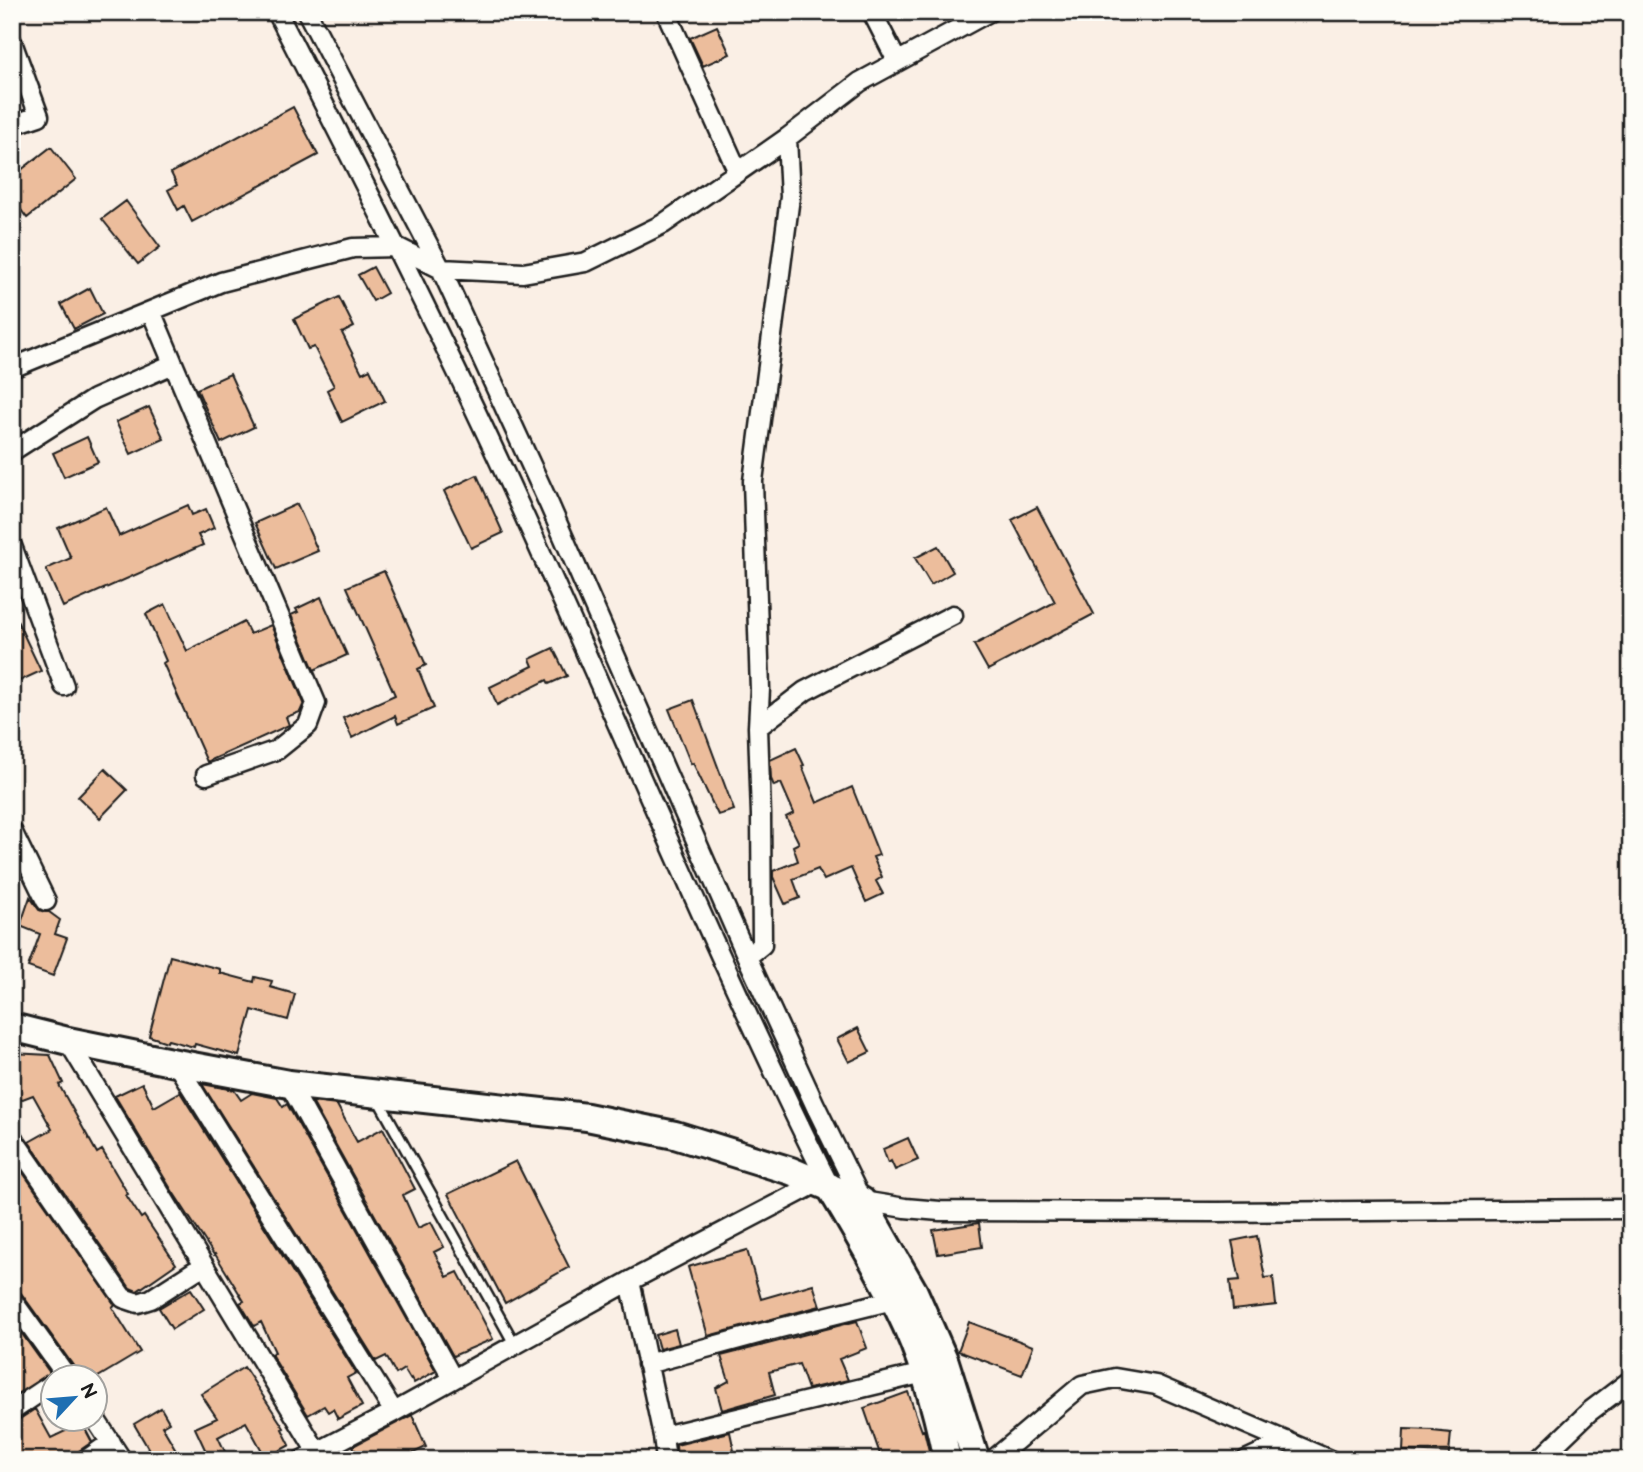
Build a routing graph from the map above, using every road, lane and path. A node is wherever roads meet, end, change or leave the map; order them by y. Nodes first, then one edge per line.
1 (277, 12) edge
2 (307, 12) edge
3 (666, 12) edge
4 (872, 12) edge
5 (989, 12) edge
6 (12, 43) edge
7 (897, 61) junction
8 (12, 125) edge
9 (787, 138) junction
10 (738, 172) junction
11 (397, 247) junction
12 (440, 269) junction
13 (151, 311) junction
14 (173, 364) junction
15 (12, 368) edge
16 (12, 453) edge
17 (12, 546) edge
18 (953, 615) dead end
19 (64, 686) dead end
20 (758, 727) junction
21 (206, 775) dead end
22 (12, 831) edge
23 (46, 901) dead end
24 (747, 957) junction
25 (12, 1027) edge
26 (68, 1041) junction
27 (176, 1063) junction
28 (289, 1084) junction
29 (375, 1094) junction
30 (12, 1137) edge
31 (824, 1185) junction
32 (862, 1201) junction
33 (1631, 1209) edge
34 (204, 1265) junction
35 (630, 1281) junction
36 (12, 1300) edge
37 (893, 1300) junction
38 (514, 1345) junction
39 (53, 1364) edge
40 (647, 1364) junction
41 (924, 1373) junction
42 (453, 1379) junction
43 (1631, 1380) edge
44 (38, 1394) edge
45 (12, 1411) edge
46 (394, 1412) junction
47 (105, 1434) edge
48 (663, 1436) junction
49 (1287, 1441) junction
50 (111, 1443) junction
51 (322, 1454) edge
52 (86, 1460) edge
53 (122, 1460) edge
54 (666, 1460) edge
55 (947, 1460) edge
56 (976, 1460) edge
57 (993, 1460) edge
58 (1247, 1460) edge
59 (1330, 1460) edge
60 (1539, 1460) edge

1 - 11 street
2 - 12 street
3 - 10 street
4 - 7 street
5 - 7 street
6 - 8 street
7 - 9 street
9 - 10 street
9 - 20 street
10 - 12 street
11 - 12 street
11 - 13 street
11 - 31 street
12 - 24 street
13 - 14 street
13 - 15 street
14 - 16 street
14 - 21 street
17 - 19 street
18 - 20 street
20 - 24 street
22 - 23 street
24 - 32 street
25 - 26 street
26 - 27 street
26 - 34 street
27 - 28 street
27 - 46 street
28 - 29 street
28 - 42 street
29 - 31 street
29 - 38 lane
30 - 34 street
31 - 32 street
31 - 35 street
31 - 37 street
32 - 33 street
32 - 56 street
34 - 51 street
35 - 38 street
35 - 40 street
36 - 39 street
37 - 40 street
37 - 41 street
38 - 42 street
40 - 48 street
41 - 48 street
41 - 55 street
42 - 46 street
43 - 60 street
44 - 45 street
46 - 51 street
47 - 50 street
48 - 54 street
49 - 57 street
49 - 58 street
49 - 59 street
50 - 52 street
50 - 53 street

